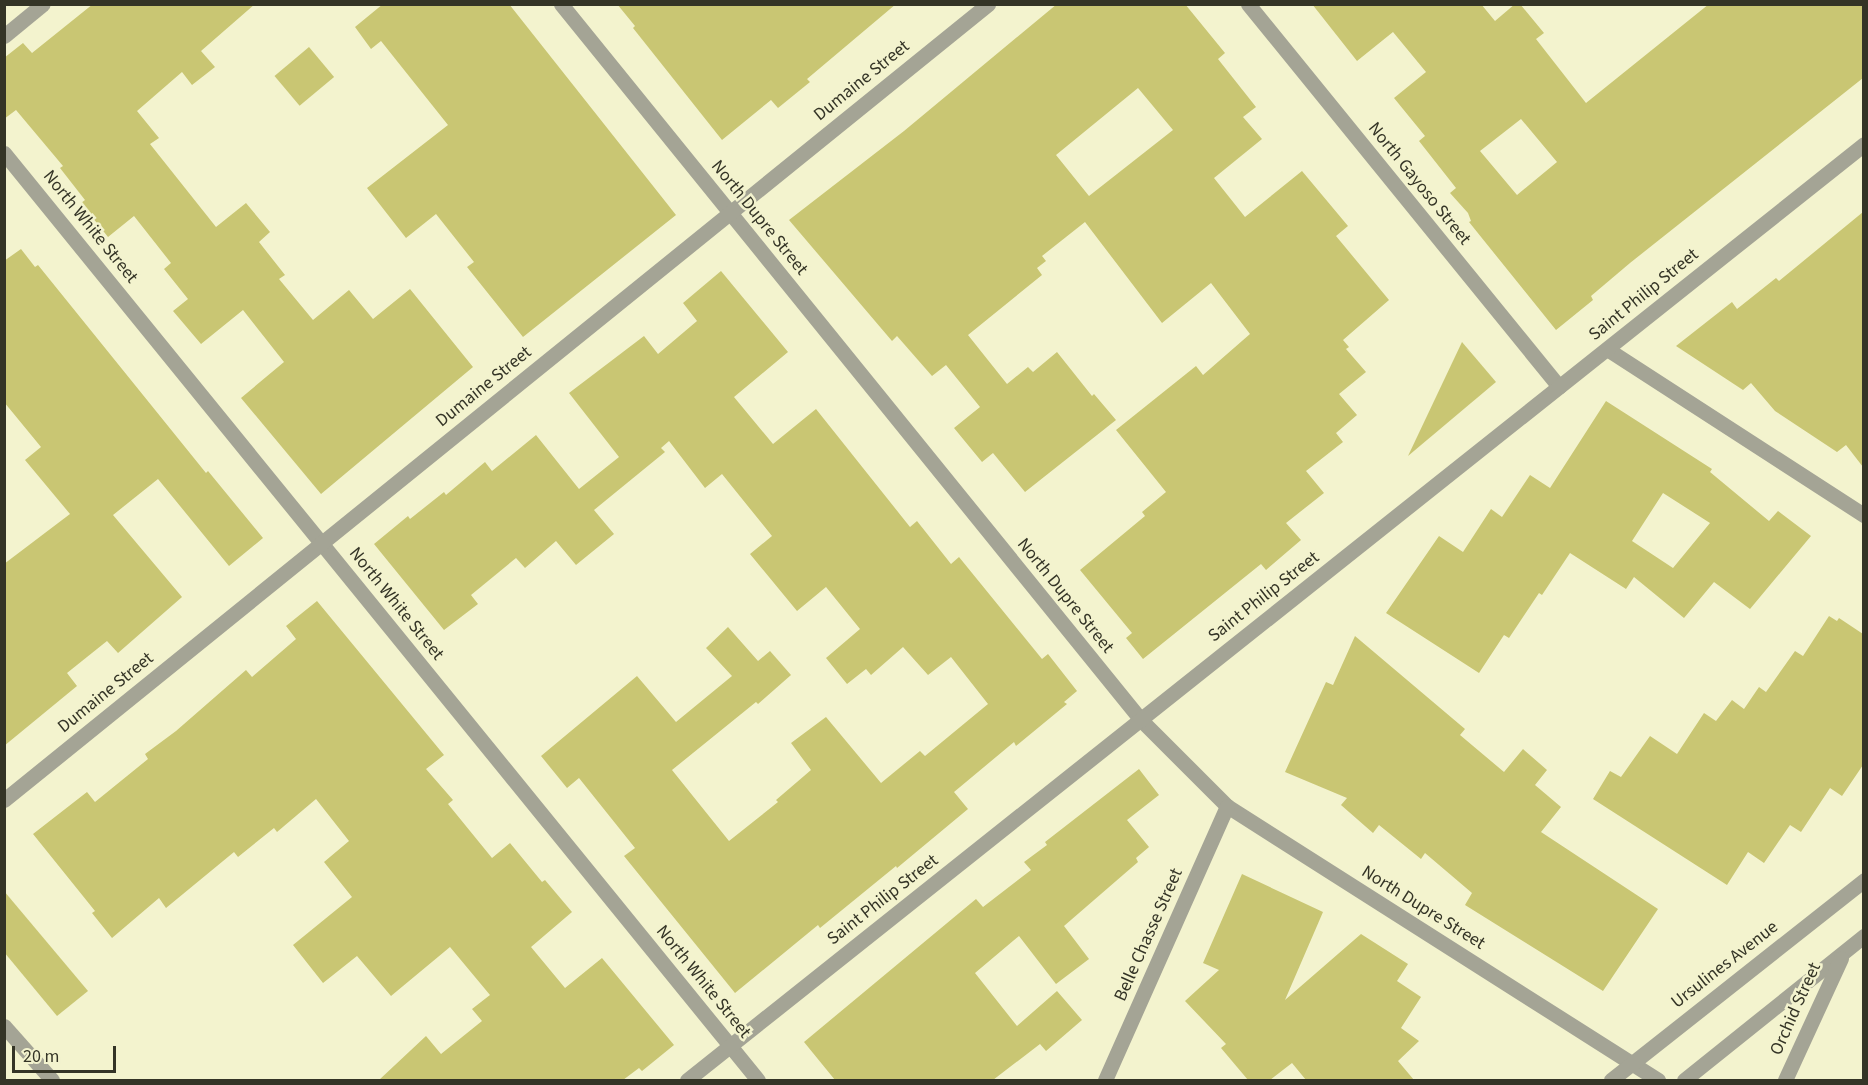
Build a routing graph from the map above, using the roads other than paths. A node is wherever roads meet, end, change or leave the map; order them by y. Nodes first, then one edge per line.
1 (43, 4) edge
2 (561, 4) edge
3 (988, 4) edge
4 (1248, 4) edge
5 (4, 36) edge
6 (1863, 144) edge
7 (4, 153) edge
8 (730, 213) junction
9 (1607, 349) junction
10 (1559, 387) junction
11 (1863, 515) edge
12 (322, 544) junction
13 (1141, 720) junction
14 (4, 800) edge
15 (1227, 806) junction
16 (1863, 880) edge
17 (1863, 936) edge
18 (1843, 953) junction
19 (4, 1026) edge
20 (730, 1046) junction
21 (1632, 1064) junction
22 (52, 1080) edge
23 (687, 1080) edge
24 (758, 1080) edge
25 (1105, 1080) edge
26 (1611, 1080) edge
27 (1658, 1080) edge
28 (1684, 1080) edge
29 (1785, 1080) edge

1 - 5 street
2 - 8 street, North Dupre Street
3 - 8 street, Dumaine Street
4 - 10 street, North Gayoso Street
6 - 9 street, Saint Philip Street
7 - 12 street, North White Street
8 - 12 street, Dumaine Street
8 - 13 street, North Dupre Street
9 - 10 street, Saint Philip Street
9 - 11 street
10 - 13 street, Saint Philip Street
12 - 14 street, Dumaine Street
12 - 20 street, North White Street
13 - 15 street, North Dupre Street
13 - 20 street, Saint Philip Street
15 - 21 street, North Dupre Street
15 - 25 street, Belle Chasse Street
16 - 21 street, Ursulines Avenue
17 - 18 street
18 - 28 street
18 - 29 street, Orchid Street
19 - 22 street
20 - 23 street, Saint Philip Street
20 - 24 street, North White Street
21 - 26 street, Ursulines Avenue
21 - 27 street, North Dupre Street

